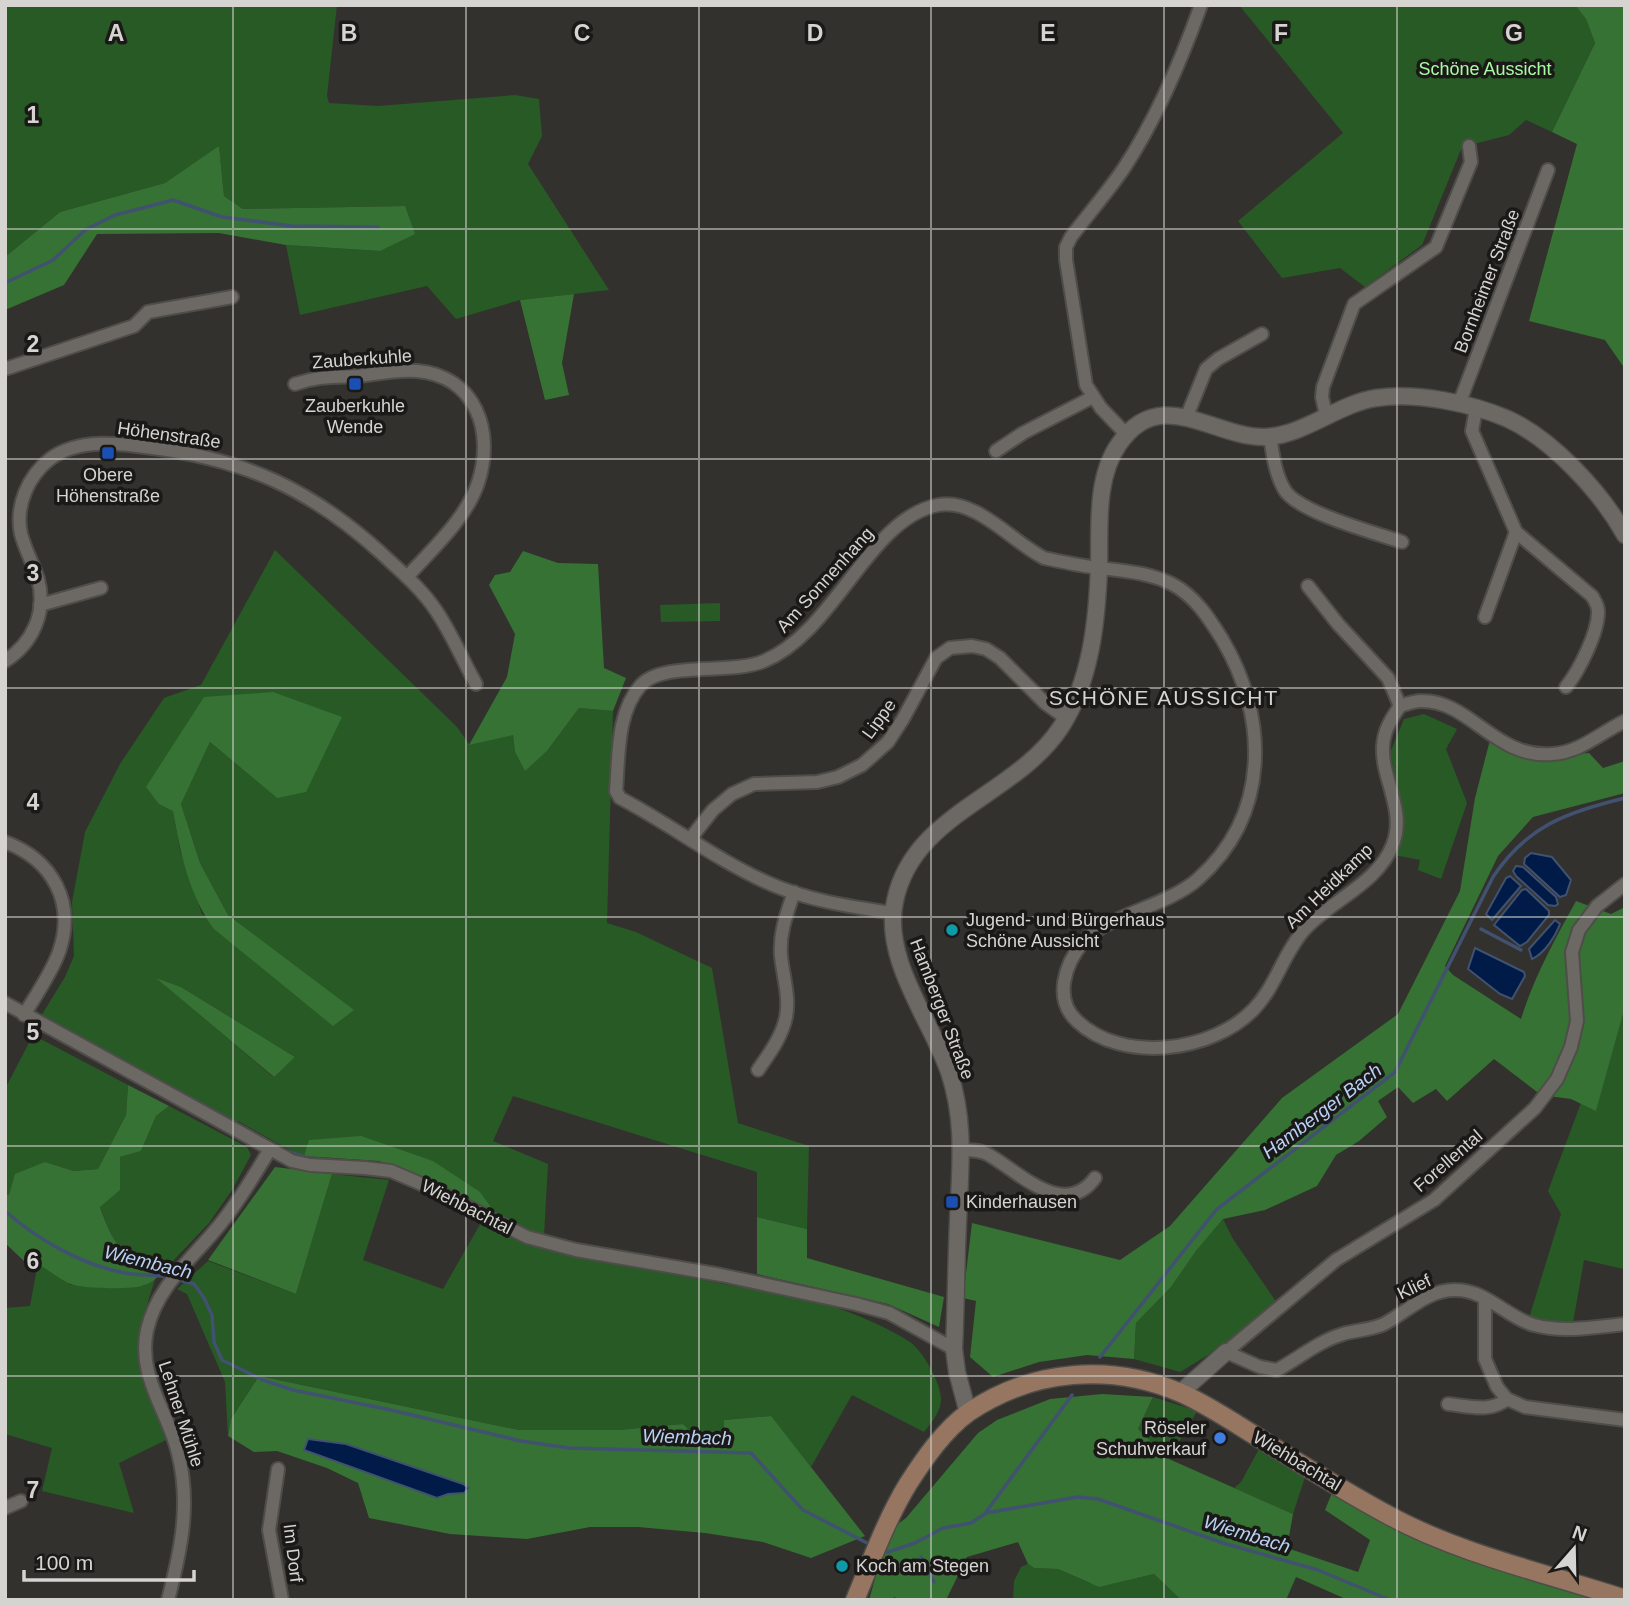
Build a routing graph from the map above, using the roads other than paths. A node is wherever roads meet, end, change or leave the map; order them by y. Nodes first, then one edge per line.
1 (1201, 5) edge
2 (1469, 146) dead end
3 (1548, 170) dead end
4 (232, 297) dead end
5 (1262, 334) dead end
6 (5, 369) edge
7 (295, 384) dead end
8 (1093, 397) junction
9 (1459, 404) junction
10 (1476, 409) junction
11 (1326, 415) junction
12 (1187, 416) junction
13 (1126, 434) junction
14 (1270, 436) junction
15 (996, 451) dead end
16 (1516, 532) junction
17 (1625, 535) edge
18 (1402, 542) dead end
19 (1099, 568) junction
20 (407, 577) junction
21 (1308, 586) dead end
22 (101, 588) dead end
23 (40, 605) junction
24 (1485, 617) dead end
25 (5, 661) edge
26 (476, 684) dead end
27 (1566, 687) dead end
28 (1400, 706) junction
29 (1066, 718) junction
30 (1625, 721) edge
31 (690, 839) junction
32 (5, 842) edge
33 (1625, 884) edge
34 (794, 892) junction
35 (893, 913) junction
36 (5, 1003) edge
37 (24, 1015) junction
38 (758, 1070) dead end
39 (962, 1150) junction
40 (269, 1151) junction
41 (1095, 1178) dead end
42 (1485, 1299) junction
43 (1625, 1324) edge
44 (954, 1349) junction
45 (1226, 1352) junction
46 (1181, 1393) junction
47 (1507, 1399) junction
48 (1448, 1404) dead end
49 (968, 1413) junction
50 (1625, 1420) edge
51 (278, 1469) dead end
52 (21, 1501) dead end
53 (5, 1508) edge
54 (1625, 1599) edge
55 (168, 1600) edge
56 (282, 1600) edge
57 (855, 1600) edge

1 - 8 street
2 - 11 street
3 - 9 street, Bornheimer Straße
4 - 6 street
5 - 12 street
7 - 20 street, Zauberkuhle
8 - 13 street
8 - 15 street
9 - 10 street
9 - 11 street
10 - 16 street
10 - 17 street
11 - 14 street
12 - 13 street
12 - 14 street
13 - 19 street, Hamberger Straße
14 - 18 street
16 - 24 street
16 - 27 street
19 - 28 street, Am Heidkamp
19 - 29 street, Hamberger Straße
19 - 31 street, Am Sonnenhang
20 - 23 street, Höhenstraße
20 - 26 street, Höhenstraße
21 - 28 street
22 - 23 street
23 - 25 street, Höhenstraße
28 - 30 street
29 - 31 street, Lippe
29 - 35 street, Hamberger Straße
31 - 34 street, Am Sonnenhang
32 - 37 street
33 - 45 street, Forellental
34 - 35 street, Am Sonnenhang
34 - 38 street
35 - 39 street, Hamberger Straße
36 - 37 street, Wiehbachtal
37 - 40 street, Wiehbachtal
39 - 41 street
39 - 44 street, Hamberger Straße
40 - 44 street, Wiehbachtal
40 - 55 street, Lehner Mühle
42 - 43 street, Klief
42 - 45 street, Klief
42 - 47 street
44 - 49 street, Hamberger Straße
45 - 46 street, Forellental
46 - 49 main road, Wiehbachtal
46 - 54 main road, Wiehbachtal
47 - 48 street
47 - 50 street
49 - 57 main road, Wiehbachtal
51 - 56 street, Im Dorf
52 - 53 street

